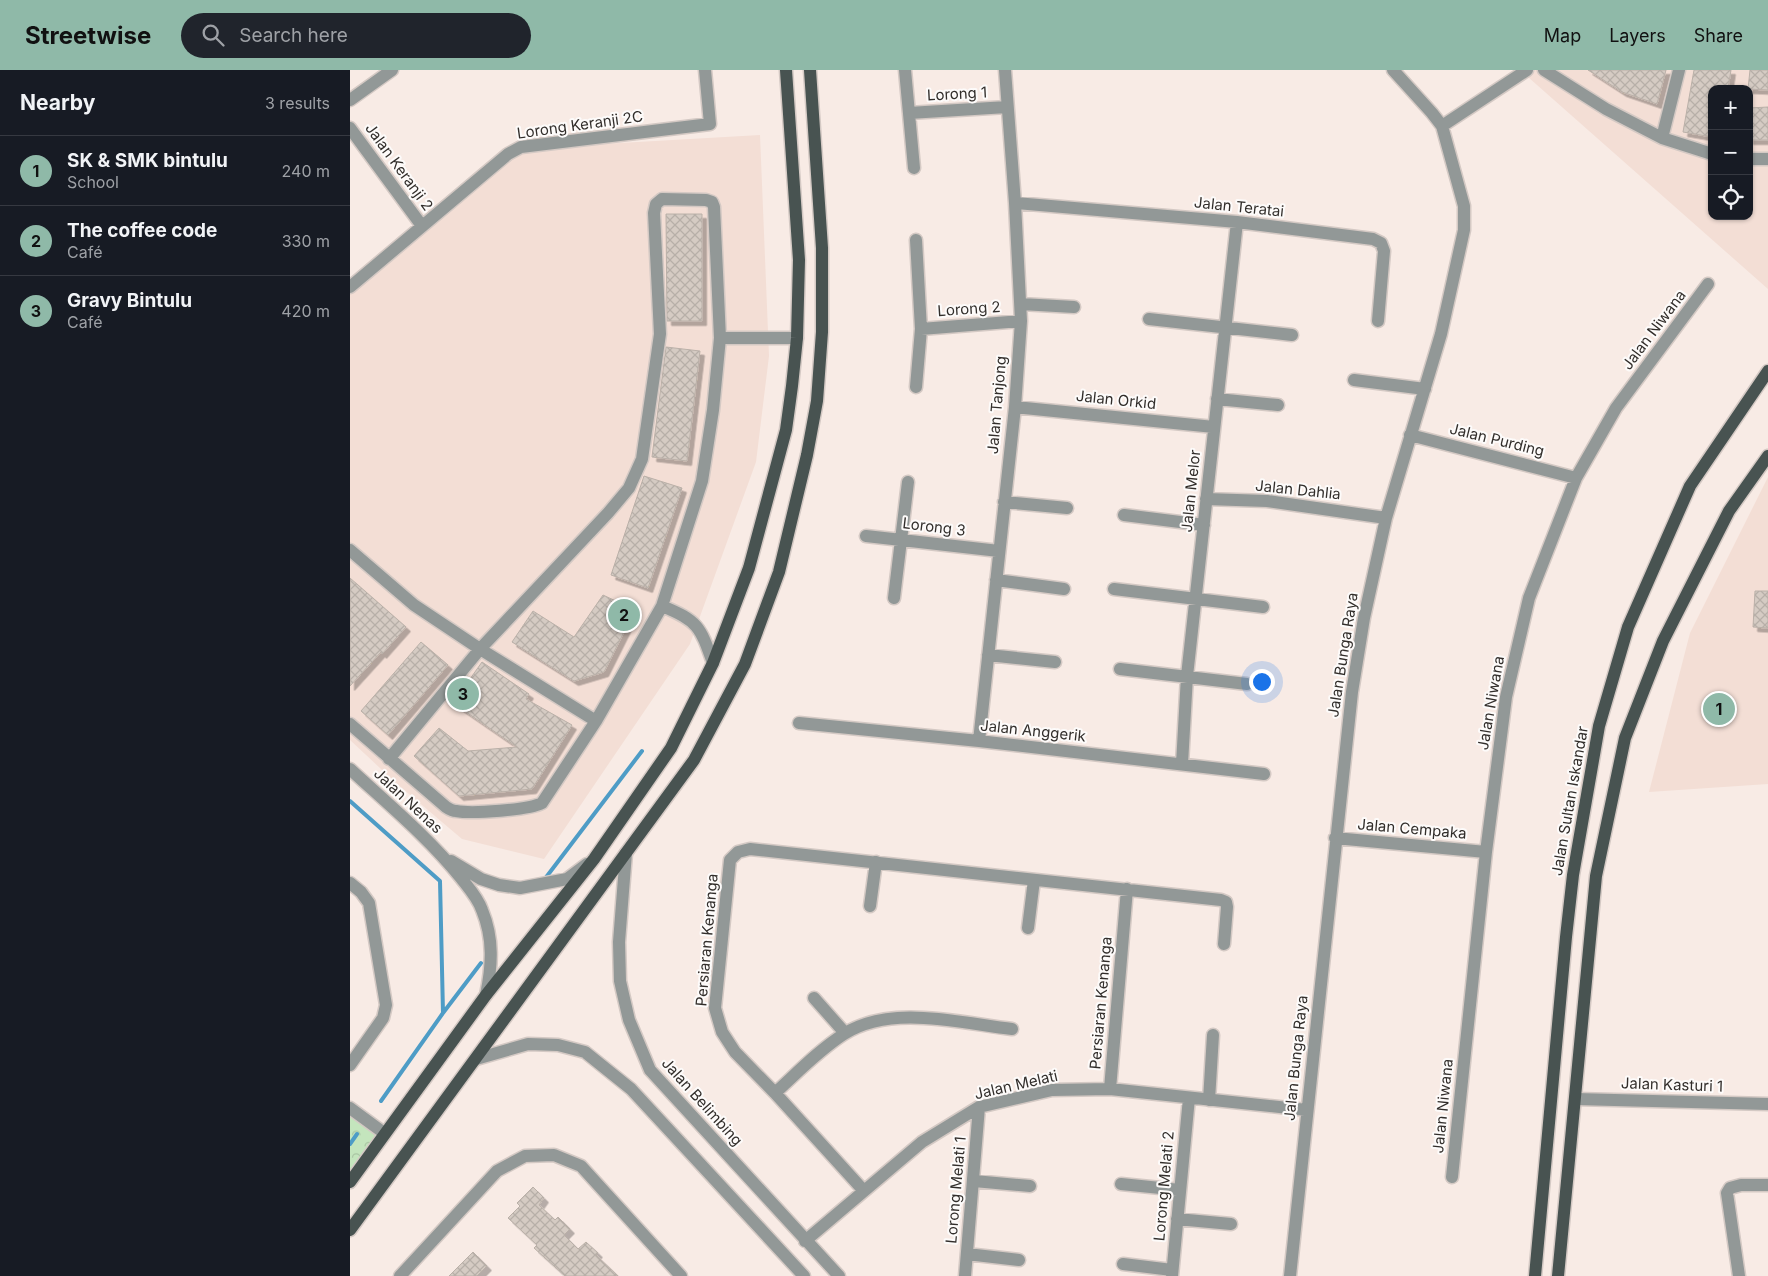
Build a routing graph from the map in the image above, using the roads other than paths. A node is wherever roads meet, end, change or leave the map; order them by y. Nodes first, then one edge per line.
1 (392, 70) edge
2 (706, 70) edge
3 (786, 70) edge
4 (810, 70) edge
5 (905, 70) edge
6 (1005, 70) edge
7 (1393, 70) edge
8 (1527, 70) edge
9 (1544, 70) edge
10 (1679, 70) edge
11 (350, 100) edge
12 (1007, 107) junction
13 (909, 113) junction
14 (1442, 126) junction
15 (350, 128) edge
16 (1662, 138) junction
17 (1708, 153) edge
18 (1753, 159) edge
19 (1768, 159) edge
20 (914, 168) dead end
21 (1015, 203) junction
22 (1237, 222) junction
23 (422, 226) junction
24 (916, 240) dead end
25 (1708, 284) dead end
26 (350, 287) edge
27 (1021, 304) junction
28 (1074, 307) dead end
29 (1149, 319) dead end
30 (1378, 321) dead end
31 (1021, 322) junction
32 (1225, 327) junction
33 (920, 329) junction
34 (1292, 335) dead end
35 (720, 338) junction
36 (798, 338) junction
37 (1768, 371) edge
38 (1354, 380) dead end
39 (916, 387) dead end
40 (1425, 388) junction
41 (1217, 399) junction
42 (1278, 405) dead end
43 (1015, 407) junction
44 (1214, 427) junction
45 (1410, 435) junction
46 (1768, 456) edge
47 (1576, 478) junction
48 (908, 482) dead end
49 (1206, 499) junction
50 (1004, 502) junction
51 (1067, 508) dead end
52 (1124, 515) dead end
53 (1386, 518) junction
54 (1204, 524) junction
55 (866, 536) dead end
56 (900, 540) junction
57 (350, 550) edge
58 (999, 551) junction
59 (996, 580) junction
60 (1064, 589) dead end
61 (1114, 589) dead end
62 (894, 598) dead end
63 (1195, 600) junction
64 (662, 606) junction
65 (1263, 607) dead end
66 (480, 649) junction
67 (988, 655) junction
68 (1055, 662) dead end
69 (713, 663) junction
70 (1120, 669) dead end
71 (1187, 676) junction
72 (1247, 684) dead end
73 (596, 721) junction
74 (799, 723) dead end
75 (350, 724) edge
76 (979, 741) junction
77 (389, 759) junction
78 (1182, 764) junction
79 (350, 769) edge
80 (1264, 774) dead end
81 (1335, 838) junction
82 (1486, 852) junction
83 (626, 853) junction
84 (445, 858) junction
85 (594, 859) junction
86 (876, 862) junction
87 (1034, 880) junction
88 (350, 883) edge
89 (1127, 889) junction
90 (870, 906) dead end
91 (1028, 928) dead end
92 (1224, 944) dead end
93 (486, 995) junction
94 (814, 998) dead end
95 (1012, 1029) dead end
96 (845, 1033) junction
97 (1213, 1035) dead end
98 (476, 1059) junction
99 (350, 1065) edge
100 (1110, 1089) junction
101 (775, 1093) junction
102 (1189, 1098) junction
103 (1576, 1099) junction
104 (1209, 1100) junction
105 (1768, 1104) edge
106 (979, 1107) junction
107 (350, 1108) edge
108 (1307, 1110) junction
109 (384, 1133) junction
110 (1452, 1177) dead end
111 (974, 1181) junction
112 (350, 1182) edge
113 (1121, 1184) dead end
114 (1768, 1185) edge
115 (1030, 1186) dead end
116 (1180, 1190) junction
117 (864, 1191) junction
118 (1177, 1219) junction
119 (1231, 1224) dead end
120 (350, 1230) edge
121 (805, 1241) junction
122 (968, 1254) junction
123 (1020, 1260) dead end
124 (1123, 1264) dead end
125 (1172, 1273) edge
126 (400, 1276) edge
127 (681, 1276) edge
128 (804, 1276) edge
129 (839, 1276) edge
130 (965, 1276) edge
131 (1290, 1276) edge
132 (1535, 1276) edge
133 (1558, 1276) edge
134 (1739, 1276) edge

1 - 11 street
2 - 23 street, Lorong Keranji 2C
3 - 36 main road
4 - 83 main road
5 - 13 street
6 - 12 street, Jalan Tanjong
7 - 14 street, Jalan Bunga Raya
8 - 14 street
9 - 16 street
10 - 16 street
12 - 13 street, Lorong 1
12 - 21 street, Jalan Tanjong
13 - 20 street
14 - 40 street, Jalan Bunga Raya
15 - 23 street, Jalan Keranji 2
16 - 17 street
18 - 19 street
21 - 22 street, Jalan Teratai
21 - 27 street, Jalan Tanjong
22 - 30 street, Jalan Teratai
22 - 32 street, Jalan Melor
23 - 26 street, Lorong Keranji 2C
24 - 33 street
25 - 47 street, Jalan Niwana
27 - 28 street
27 - 31 street, Jalan Tanjong
29 - 32 street
31 - 33 street, Lorong 2
31 - 43 street, Jalan Tanjong
32 - 34 street
32 - 41 street, Jalan Melor
33 - 39 street
35 - 36 street
35 - 64 street
35 - 66 street
36 - 69 main road
37 - 132 main road, Jalan Sultan Iskandar
38 - 40 street
40 - 45 street, Jalan Bunga Raya
41 - 42 street
41 - 44 street, Jalan Melor
43 - 44 street, Jalan Orkid
43 - 50 street, Jalan Tanjong
44 - 49 street, Jalan Melor
45 - 47 street, Jalan Purding
45 - 53 street, Jalan Bunga Raya
46 - 103 main road
47 - 82 street, Jalan Niwana
48 - 56 street
49 - 53 street, Jalan Dahlia
49 - 54 street, Jalan Melor
50 - 51 street
50 - 58 street, Jalan Tanjong
52 - 54 street
53 - 81 street, Jalan Bunga Raya
54 - 63 street, Jalan Melor
55 - 56 street, Lorong 3
56 - 58 street, Lorong 3
56 - 62 street
57 - 66 street
58 - 59 street, Jalan Tanjong
59 - 60 street
59 - 67 street, Jalan Tanjong
61 - 63 street
63 - 65 street
63 - 71 street, Jalan Melor
64 - 69 street
64 - 73 street
66 - 73 street
66 - 77 street
67 - 68 street
67 - 76 street, Jalan Tanjong
69 - 85 main road
70 - 71 street
71 - 72 street
71 - 78 street, Jalan Melor
73 - 77 street
74 - 76 street, Jalan Anggerik
75 - 77 street
76 - 78 street, Jalan Anggerik
78 - 80 street, Jalan Anggerik
79 - 84 street, Jalan Nenas
81 - 82 street, Jalan Cempaka
81 - 108 street, Jalan Bunga Raya
82 - 110 street, Jalan Niwana
83 - 98 main road
83 - 121 street, Jalan Belimbing
84 - 85 street, Jalan Nenas
84 - 93 street, Jalan Nenas
85 - 93 main road
86 - 87 street, Persiaran Kenanga
86 - 90 street
86 - 101 street, Persiaran Kenanga
87 - 89 street, Persiaran Kenanga
87 - 91 street
88 - 99 street
89 - 92 street, Persiaran Kenanga
89 - 100 street, Persiaran Kenanga
93 - 109 main road
94 - 96 street
95 - 96 street
96 - 101 street
97 - 104 street
98 - 120 main road
98 - 128 street
100 - 102 street, Jalan Melati
100 - 106 street, Jalan Melati
101 - 117 street, Persiaran Kenanga
102 - 104 street, Jalan Melati
102 - 116 street, Lorong Melati 2
103 - 105 street, Jalan Kasturi 1
103 - 133 main road
104 - 108 street, Jalan Melati
106 - 111 street, Lorong Melati 1
106 - 117 street, Jalan Melati
107 - 109 street
108 - 131 street, Jalan Bunga Raya
109 - 112 main road
111 - 115 street
111 - 122 street, Lorong Melati 1
113 - 116 street
114 - 134 street
116 - 118 street, Lorong Melati 2
117 - 121 street, Jalan Melati
118 - 119 street
118 - 125 street, Lorong Melati 2
121 - 129 street, Jalan Belimbing
122 - 123 street
122 - 130 street, Lorong Melati 1
124 - 125 street
126 - 127 street

